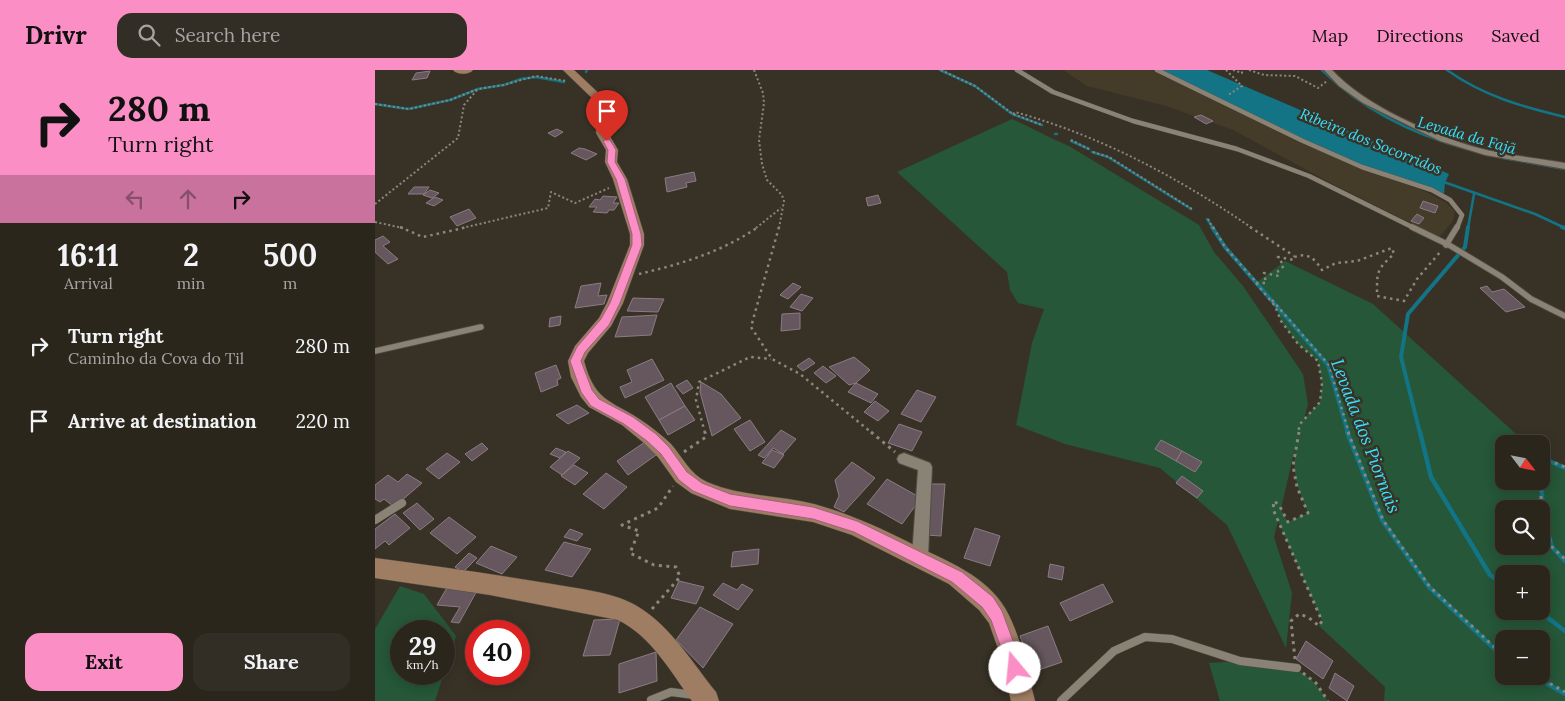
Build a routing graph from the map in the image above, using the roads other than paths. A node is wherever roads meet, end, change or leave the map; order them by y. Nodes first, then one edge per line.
1 (459, 70) edge
2 (468, 70) edge
3 (1017, 70) edge
4 (1157, 70) edge
5 (1328, 70) edge
6 (571, 73) edge
7 (1565, 166) edge
8 (1448, 245) junction
9 (1565, 316) edge
10 (481, 327) dead end
11 (375, 351) edge
12 (904, 459) road end
13 (402, 502) dead end
14 (375, 520) edge
15 (920, 558) junction
16 (375, 568) edge
17 (1297, 668) road end
18 (705, 698) edge
19 (651, 700) dead end
20 (1023, 701) edge
21 (1061, 701) edge

1 - 2 street
3 - 8 lane
4 - 8 lane
5 - 7 street
6 - 15 street
8 - 9 lane
10 - 11 lane
12 - 15 street
13 - 14 lane
15 - 20 street
16 - 18 street
17 - 21 lane
18 - 19 lane

